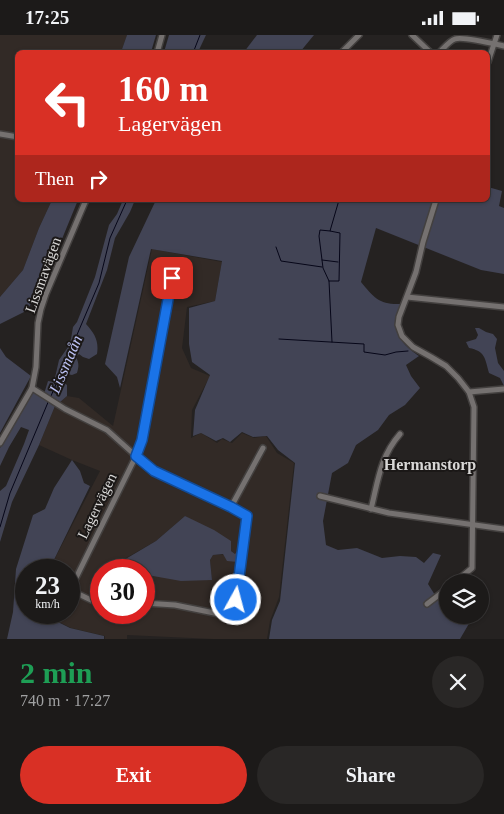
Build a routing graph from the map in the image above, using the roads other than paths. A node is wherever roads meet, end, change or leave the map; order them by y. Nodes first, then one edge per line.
1 (162, 35) edge
2 (359, 35) edge
3 (412, 35) edge
4 (497, 35) edge
5 (453, 37) edge
6 (494, 43) junction
7 (504, 46) edge
8 (158, 50) edge
9 (344, 50) edge
10 (428, 50) edge
11 (442, 50) edge
12 (490, 55) edge
13 (0, 134) edge
14 (15, 136) edge
15 (85, 202) edge
16 (435, 202) edge
17 (179, 266) dead end
18 (169, 269) dead end
19 (172, 278) junction
20 (407, 297) junction
21 (504, 307) edge
22 (32, 388) junction
23 (504, 389) edge
24 (469, 392) junction
25 (400, 434) dead end
26 (0, 443) edge
27 (262, 448) dead end
28 (136, 456) junction
29 (320, 496) dead end
30 (231, 507) junction
31 (371, 509) junction
32 (473, 525) junction
33 (504, 529) edge
34 (465, 574) edge
35 (439, 595) edge
36 (90, 601) edge
37 (155, 604) edge
38 (428, 604) dead end

1 - 8 street
2 - 9 street
3 - 10 street
4 - 6 street
5 - 6 street
5 - 11 street
6 - 7 street
6 - 12 street
13 - 14 street
15 - 22 street, Lissmavägen
16 - 20 street
17 - 19 street
18 - 19 street
19 - 28 street
20 - 21 street
20 - 24 street
22 - 26 street, Lissmavägen
22 - 28 street
23 - 24 street
24 - 32 street
25 - 31 street
27 - 30 street
28 - 30 street
28 - 36 street, Lagervägen
29 - 31 street
30 - 37 street
31 - 32 street
32 - 33 street
32 - 34 street
35 - 38 street

